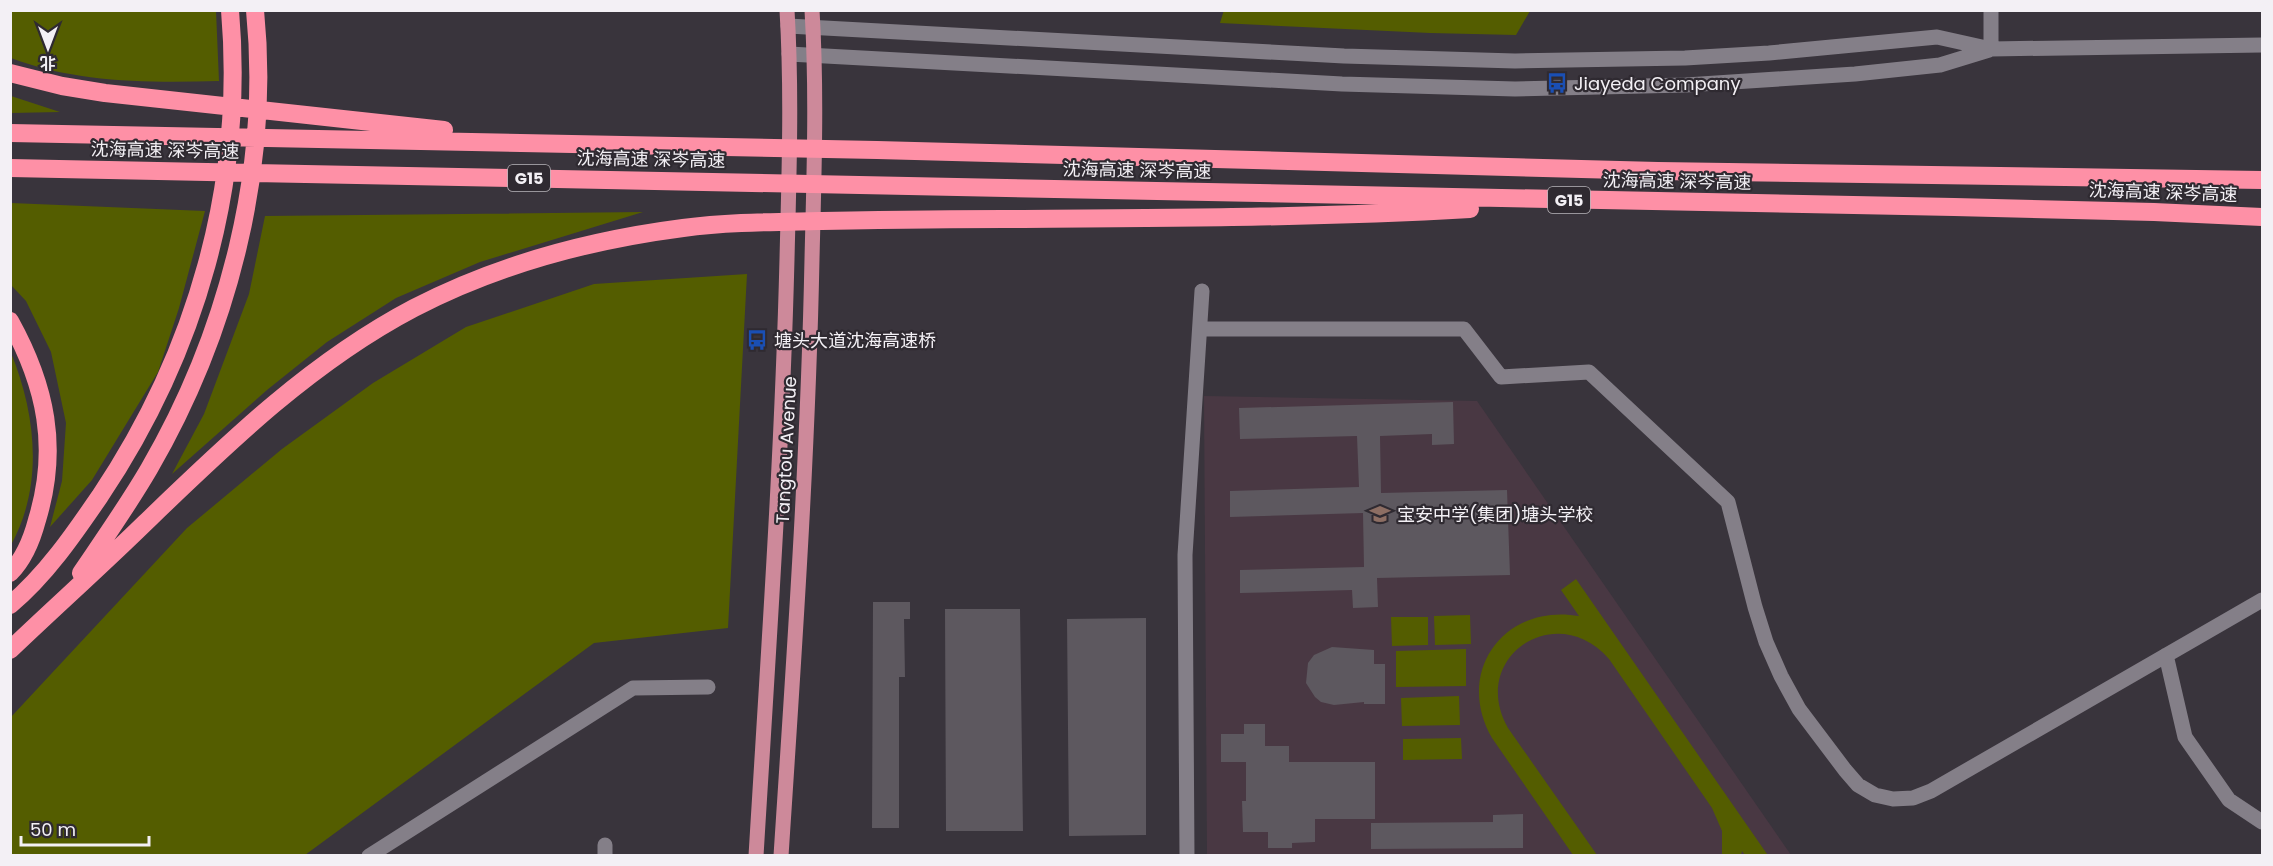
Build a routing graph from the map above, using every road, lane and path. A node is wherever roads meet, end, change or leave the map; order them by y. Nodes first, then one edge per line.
1 (230, 10) edge
2 (255, 10) edge
3 (812, 10) edge
4 (1991, 10) edge
5 (787, 18) edge
6 (813, 28) junction
7 (2262, 45) edge
8 (1992, 49) junction
9 (789, 54) junction
10 (815, 56) junction
11 (10, 73) edge
12 (10, 133) edge
13 (562, 144) junction
14 (10, 168) edge
15 (2262, 180) edge
16 (1606, 201) junction
17 (2262, 217) edge
18 (1202, 291) dead end
19 (10, 321) edge
20 (1200, 329) junction
21 (10, 573) edge
22 (64, 599) junction
23 (2262, 600) edge
24 (10, 605) edge
25 (10, 650) edge
26 (2166, 655) junction
27 (708, 687) dead end
28 (2262, 822) edge
29 (369, 855) edge
30 (756, 855) edge
31 (781, 855) edge
32 (1187, 855) edge

1 - 24 highway
2 - 22 highway
3 - 6 main road, Tangtou Avenue
4 - 8 street
5 - 6 street
5 - 9 main road, Tangtou Avenue
6 - 8 street
6 - 10 main road, Tangtou Avenue
7 - 8 street
8 - 10 street
9 - 10 street
9 - 30 main road, Tangtou Avenue
10 - 31 main road, Tangtou Avenue
11 - 13 highway
12 - 13 highway, 沈海高速 深岑高速 / G15
13 - 15 highway, 沈海高速 深岑高速 / G15
14 - 16 highway, 沈海高速 深岑高速 / G15
16 - 17 highway, 沈海高速 深岑高速 / G15
16 - 22 highway
18 - 20 street
19 - 21 highway
20 - 26 street
20 - 32 street
22 - 25 highway
23 - 26 street
26 - 28 street
27 - 29 street

